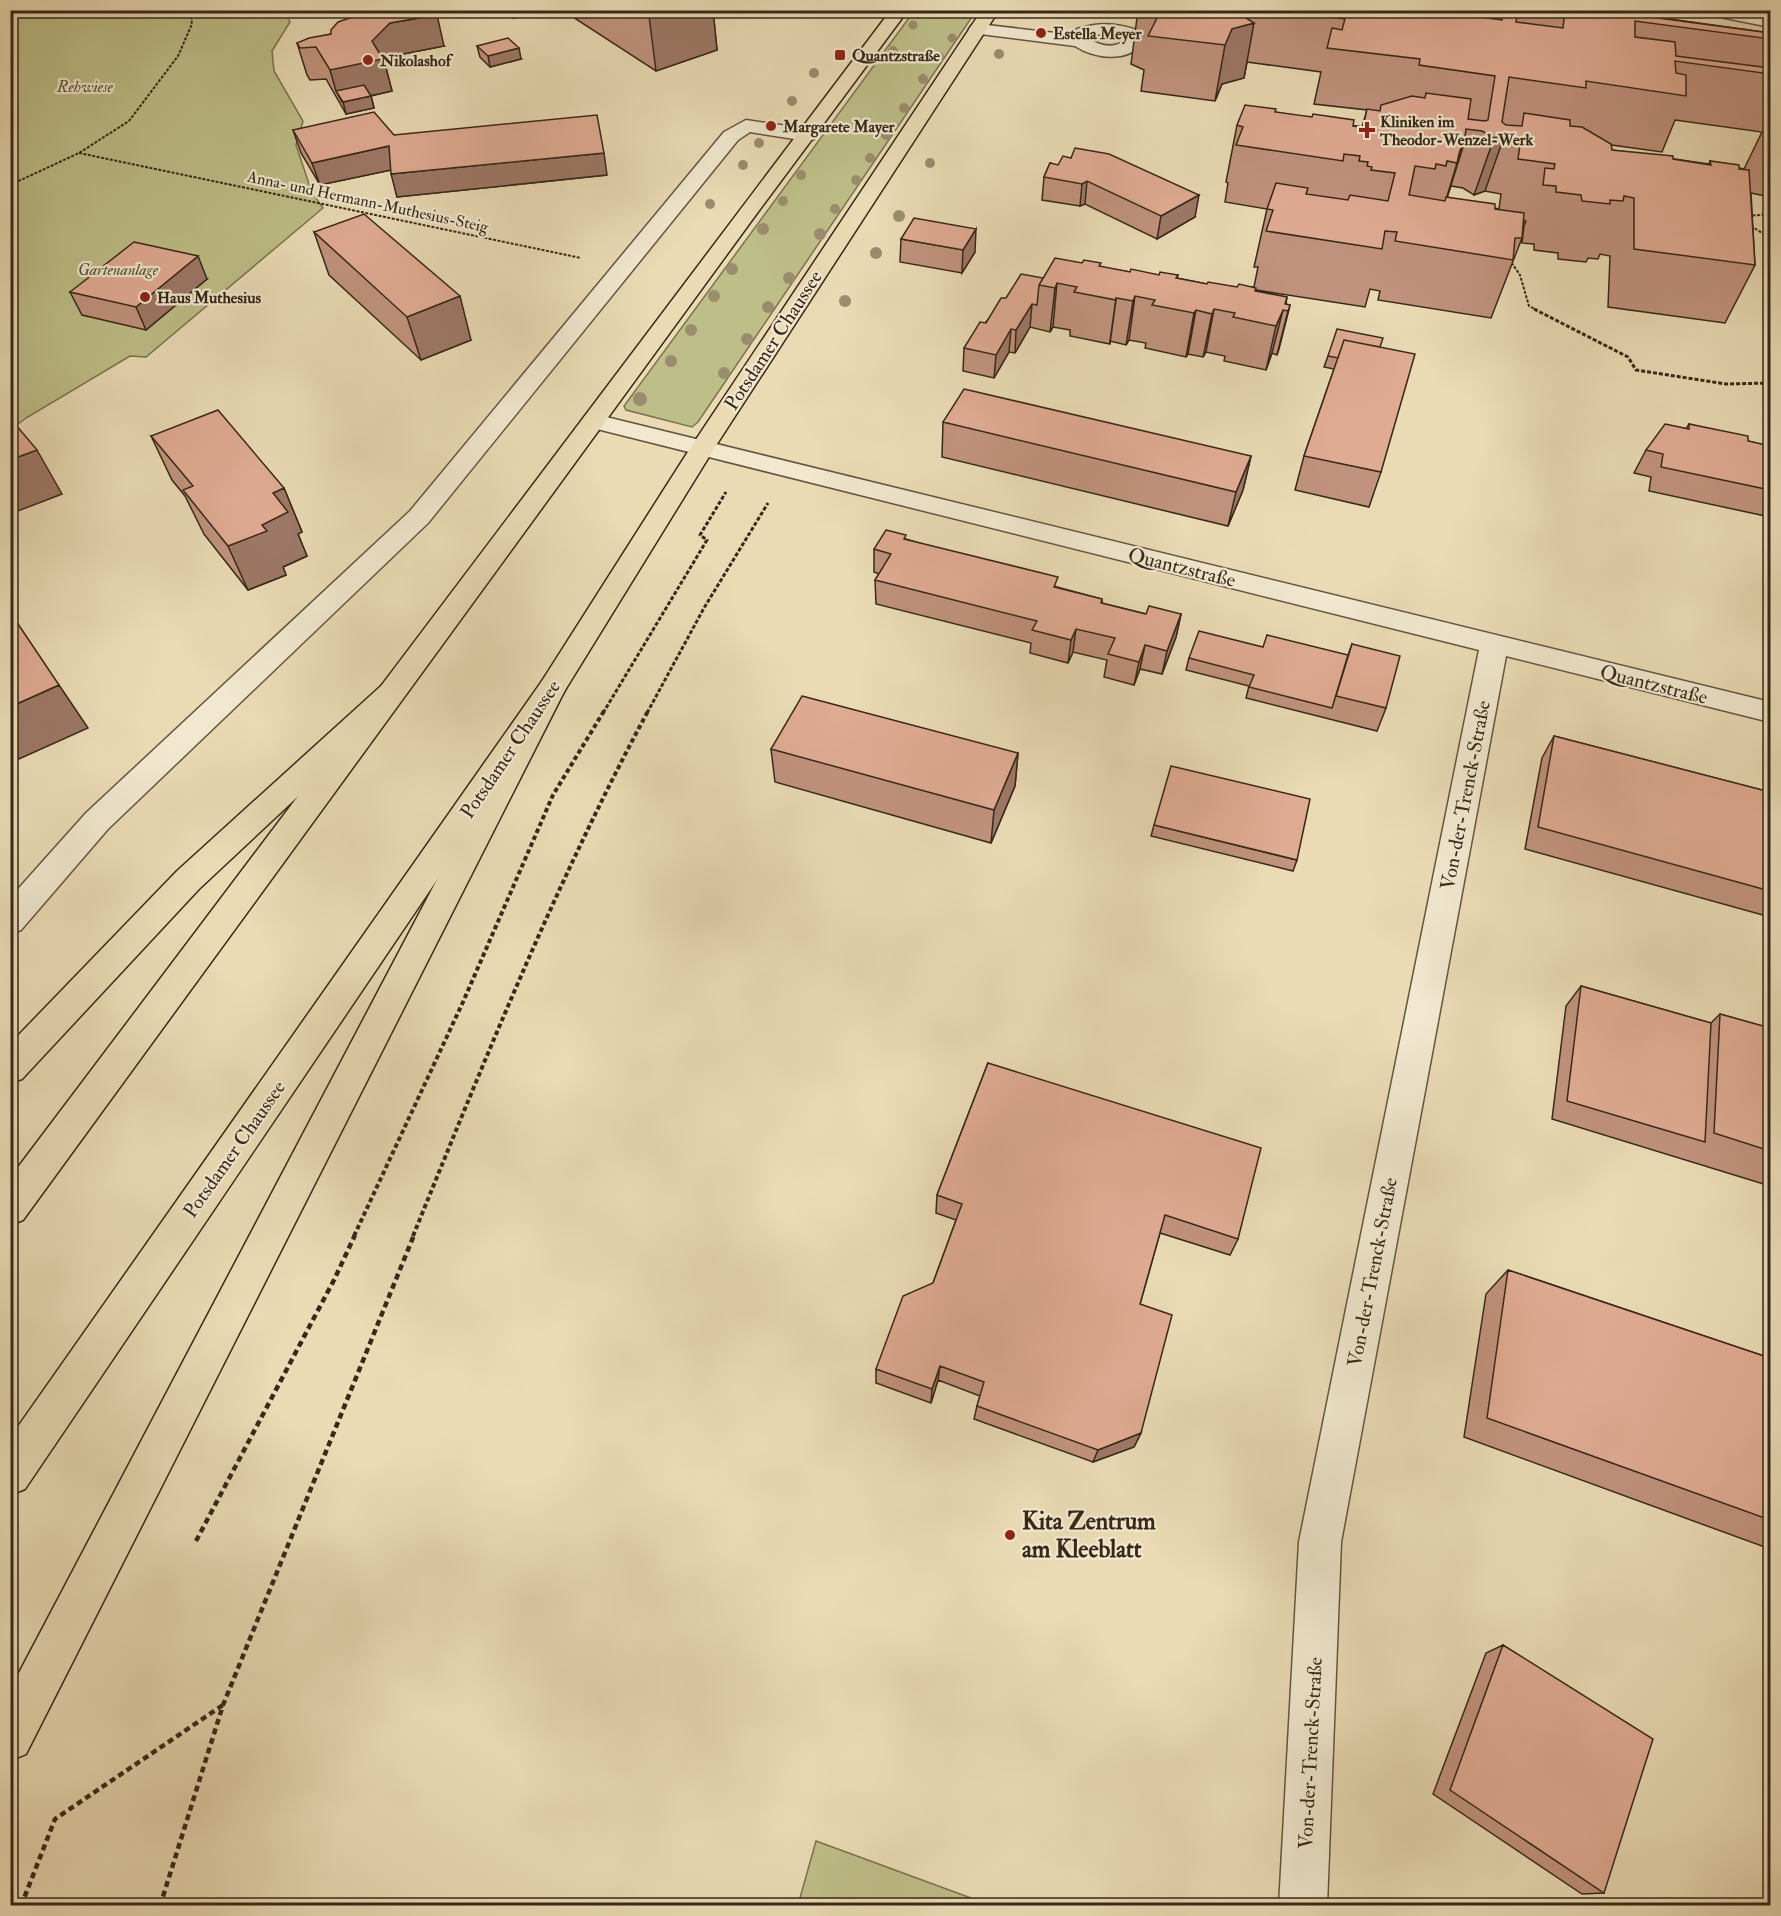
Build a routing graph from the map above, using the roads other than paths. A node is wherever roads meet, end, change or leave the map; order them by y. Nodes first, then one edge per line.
1 (900, 10) edge
2 (1710, 10) edge
3 (984, 20) edge
4 (1770, 22) edge
5 (1080, 41) dead end
6 (807, 135) junction
7 (594, 421) junction
8 (703, 447) junction
9 (1494, 645) junction
10 (552, 688) junction
11 (391, 693) junction
12 (1770, 712) edge
13 (10, 921) edge
14 (10, 1068) edge
15 (10, 1208) edge
16 (10, 1474) edge
17 (14, 1736) edge
18 (1303, 1905) edge

1 - 6 main road
2 - 4 street
3 - 5 street
3 - 8 main road, Potsdamer Chaussee
6 - 7 main road
6 - 13 street
7 - 8 street, Quantzstraße
7 - 11 main road
8 - 9 street, Quantzstraße
8 - 10 main road, Potsdamer Chaussee
9 - 12 street, Quantzstraße
9 - 18 street, Von-der-Trenck-Straße
10 - 16 main road, Potsdamer Chaussee
10 - 17 main road
11 - 14 main road
11 - 15 main road

